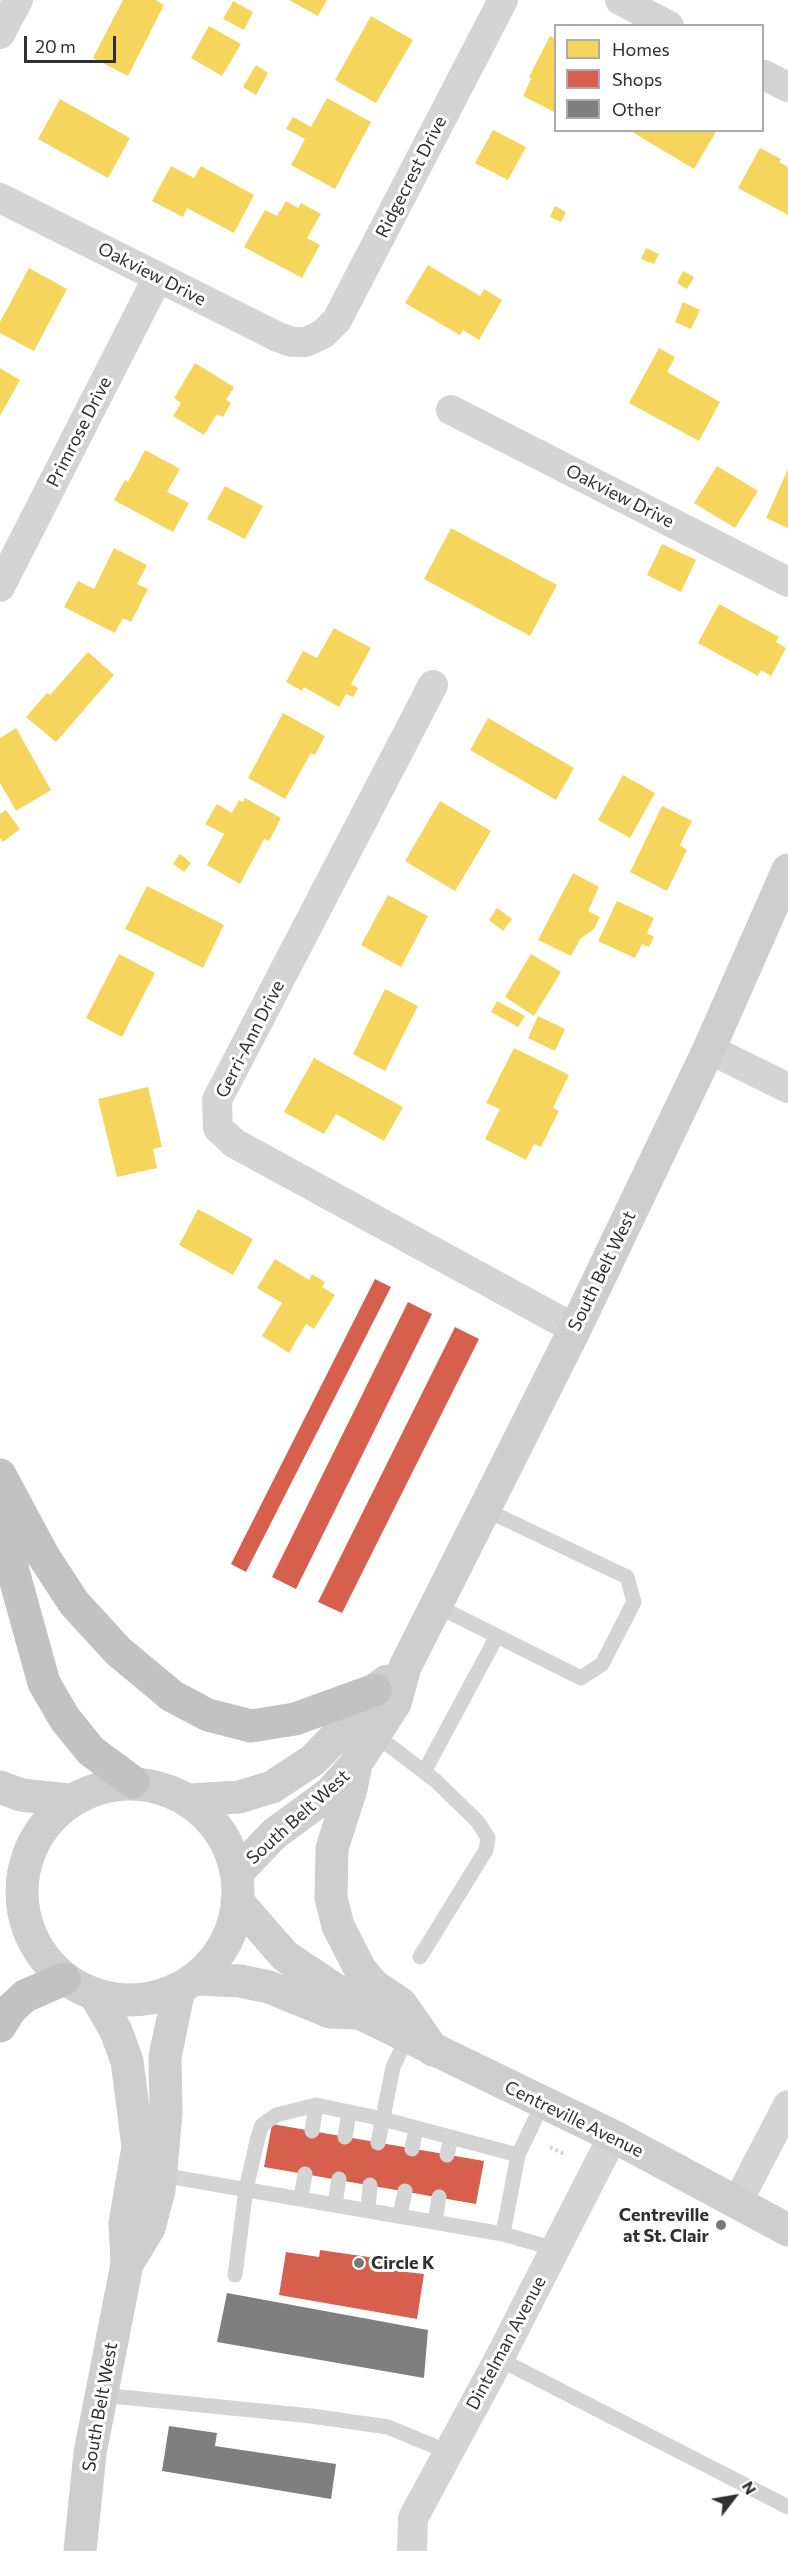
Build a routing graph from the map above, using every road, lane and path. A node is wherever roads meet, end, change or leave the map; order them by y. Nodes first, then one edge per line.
1 (18, 0) edge
2 (503, 0) edge
3 (620, 0) edge
4 (665, 24) edge
5 (0, 34) edge
6 (764, 75) edge
7 (788, 87) edge
8 (0, 198) edge
9 (158, 277) junction
10 (306, 342) joint
11 (451, 410) dead end
12 (788, 582) edge
13 (0, 587) edge
14 (433, 685) dead end
15 (788, 870) edge
16 (710, 1048) junction
17 (788, 1088) edge
18 (575, 1329) junction
19 (0, 1473) edge
20 (484, 1509) junction
21 (435, 1605) junction
22 (497, 1636) junction
23 (405, 1666) junction
24 (375, 1690) junction
25 (365, 1726) junction
26 (355, 1766) junction
27 (424, 1772) junction
28 (133, 1782) junction
29 (0, 1787) edge
30 (69, 1800) junction
31 (190, 1800) junction
32 (0, 1863) edge
33 (238, 1886) junction
34 (20, 1892) junction
35 (420, 1957) dead end
36 (64, 1979) junction
37 (188, 1984) junction
38 (97, 1998) junction
39 (359, 2013) junction
40 (0, 2026) edge
41 (420, 2045) junction
42 (543, 2103) junction
43 (788, 2105) edge
44 (316, 2106) junction
45 (349, 2112) junction
46 (383, 2119) junction
47 (416, 2128) junction
48 (312, 2131) dead end
49 (613, 2136) junction
50 (345, 2137) dead end
51 (451, 2138) junction
52 (378, 2143) dead end
53 (550, 2147) dead end
54 (412, 2149) dead end
55 (447, 2155) dead end
56 (518, 2155) junction
57 (566, 2155) dead end
58 (305, 2174) dead end
59 (161, 2175) junction
60 (339, 2179) dead end
61 (370, 2185) dead end
62 (246, 2189) junction
63 (405, 2191) dead end
64 (439, 2197) dead end
65 (301, 2198) junction
66 (336, 2203) junction
67 (737, 2203) junction
68 (368, 2209) junction
69 (400, 2216) junction
70 (435, 2222) junction
71 (788, 2230) edge
72 (503, 2234) junction
73 (555, 2249) junction
74 (127, 2264) junction
75 (235, 2275) dead end
76 (499, 2359) junction
77 (101, 2395) junction
78 (448, 2452) junction
79 (788, 2507) edge
80 (80, 2551) edge
81 (412, 2551) edge

1 - 5 street
2 - 10 street, Ridgecrest Drive
3 - 4 street
6 - 7 street
8 - 9 street, Oakview Drive
9 - 10 street, Oakview Drive
9 - 13 street, Primrose Drive
11 - 12 street, Oakview Drive
14 - 18 street, Gerri-Ann Drive
15 - 16 main road, South Belt West
16 - 17 street
16 - 18 main road, South Belt West
18 - 20 main road, South Belt West
19 - 24 highway
19 - 28 highway
20 - 21 main road, South Belt West
20 - 22 lane
21 - 22 lane
21 - 23 main road, South Belt West
22 - 27 lane
23 - 24 main road, South Belt West
23 - 25 main road, South Belt West
24 - 25 main road, South Belt West
25 - 26 main road, South Belt West
25 - 27 lane
25 - 31 main road, South Belt West
26 - 33 main road, South Belt West
26 - 41 main road
27 - 35 lane
28 - 30 main road, South Belt West
28 - 31 main road, South Belt West
29 - 30 main road
30 - 34 main road, South Belt West
31 - 33 main road, South Belt West
32 - 34 main road
33 - 37 main road, South Belt West
33 - 39 main road, Centreville Avenue
34 - 36 main road, South Belt West
36 - 38 main road, South Belt West
36 - 40 highway
37 - 38 main road, South Belt West
37 - 39 main road, Centreville Avenue
37 - 59 main road, South Belt West
38 - 74 main road, South Belt West
39 - 41 main road, Centreville Avenue
41 - 42 main road, Centreville Avenue
41 - 46 lane
42 - 49 main road, Centreville Avenue
42 - 56 lane
43 - 67 street
44 - 45 lane
44 - 48 lane
44 - 62 lane
45 - 46 lane
45 - 50 lane
46 - 47 lane
46 - 52 lane
47 - 51 lane
47 - 54 lane
49 - 67 main road, Centreville Avenue
49 - 73 street, Dintelman Avenue
51 - 55 lane
51 - 56 lane
53 - 57 path
56 - 72 lane
58 - 65 lane
59 - 62 lane
59 - 74 main road, South Belt West
60 - 66 lane
61 - 68 lane
62 - 65 lane
62 - 75 lane
63 - 69 lane
64 - 70 lane
65 - 66 lane
66 - 68 lane
67 - 71 main road, Centreville Avenue
68 - 69 lane
69 - 70 lane
70 - 72 lane
72 - 73 lane
73 - 76 street, Dintelman Avenue
74 - 77 main road, South Belt West
76 - 78 street, Dintelman Avenue
76 - 79 lane
77 - 78 lane
77 - 80 main road, South Belt West
78 - 81 street, Dintelman Avenue

